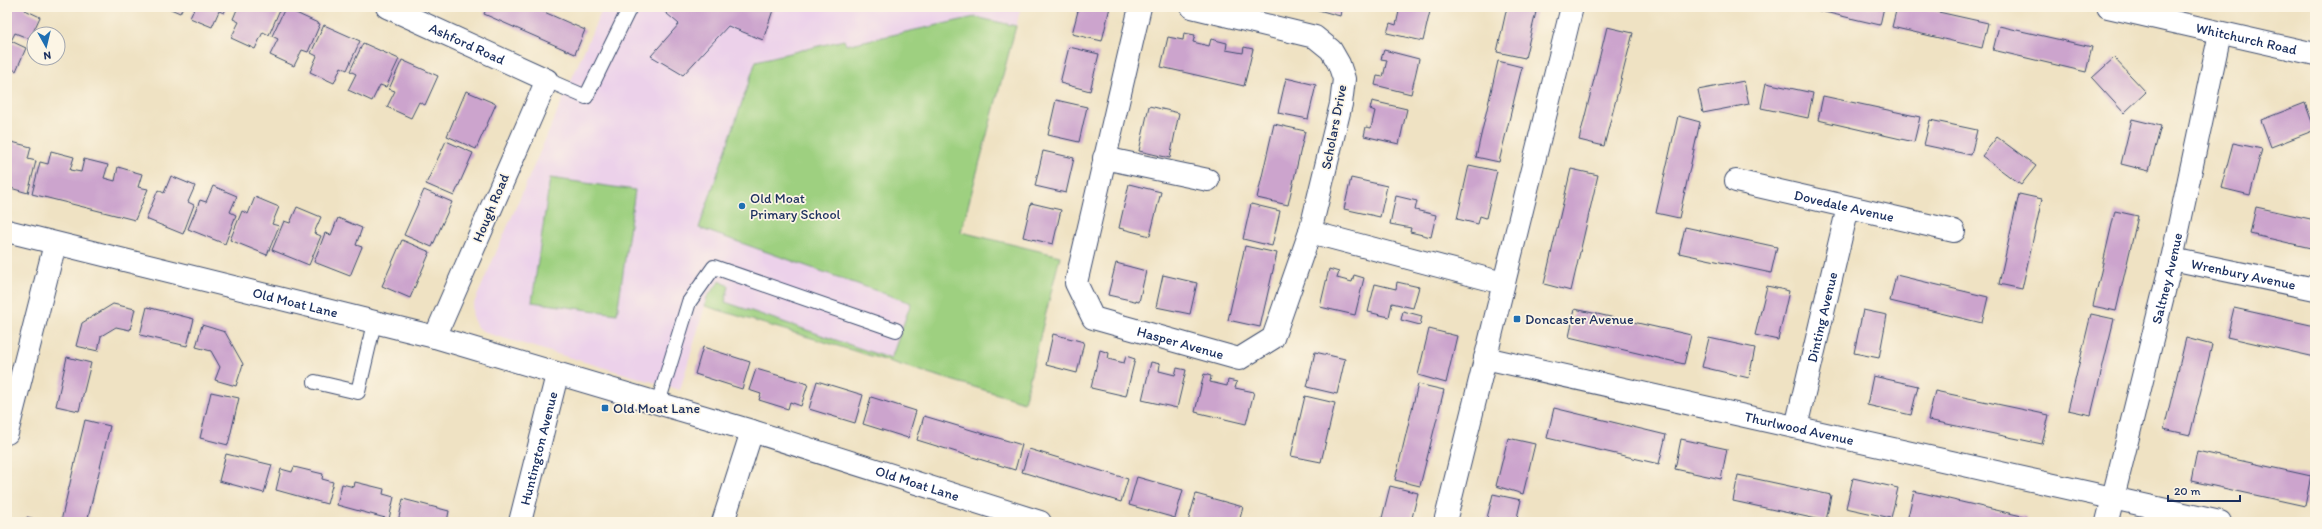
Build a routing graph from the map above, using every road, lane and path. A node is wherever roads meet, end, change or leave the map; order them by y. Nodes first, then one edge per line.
1 (387, 7) edge
2 (630, 7) edge
3 (1140, 7) edge
4 (1192, 7) edge
5 (1572, 7) edge
6 (2108, 7) edge
7 (2220, 33) junction
8 (2315, 54) edge
9 (547, 80) junction
10 (1104, 158) junction
11 (1208, 180) dead end
12 (1736, 181) dead end
13 (1848, 207) junction
14 (7, 231) edge
15 (1954, 231) dead end
16 (1310, 232) junction
17 (55, 244) junction
18 (2172, 259) junction
19 (1504, 283) junction
20 (2315, 289) edge
21 (374, 323) junction
22 (896, 330) dead end
23 (435, 337) junction
24 (1485, 358) junction
25 (557, 375) junction
26 (315, 382) dead end
27 (658, 403) junction
28 (1796, 427) junction
29 (752, 431) junction
30 (7, 433) edge
31 (2113, 498) junction
32 (520, 522) edge
33 (723, 522) edge
34 (1040, 522) edge
35 (1445, 522) edge
36 (2107, 522) edge
37 (2220, 522) edge

1 - 9 street, Ashford Road
2 - 9 lane
3 - 10 street, Hasper Avenue
4 - 16 street, Scholars Drive
5 - 19 street
6 - 7 street, Whitchurch Road
7 - 8 street, Whitchurch Road
7 - 18 street, Saltney Avenue
9 - 23 street, Hough Road
10 - 11 street
10 - 16 street, Hasper Avenue
12 - 13 street, Dovedale Avenue
13 - 15 street, Dovedale Avenue
13 - 28 street, Dinting Avenue
14 - 17 street, Old Moat Lane
16 - 19 street
17 - 21 street, Old Moat Lane
17 - 30 street
18 - 20 street, Wrenbury Avenue
18 - 31 street, Saltney Avenue
19 - 24 street
21 - 23 street, Old Moat Lane
21 - 26 lane
22 - 27 lane
23 - 25 street, Old Moat Lane
24 - 28 street, Thurlwood Avenue
24 - 35 street
25 - 27 street, Old Moat Lane
25 - 32 street, Huntington Avenue
27 - 29 street, Old Moat Lane
28 - 31 street, Thurlwood Avenue
29 - 33 street
29 - 34 street, Old Moat Lane
31 - 36 street, Saltney Avenue
31 - 37 street

